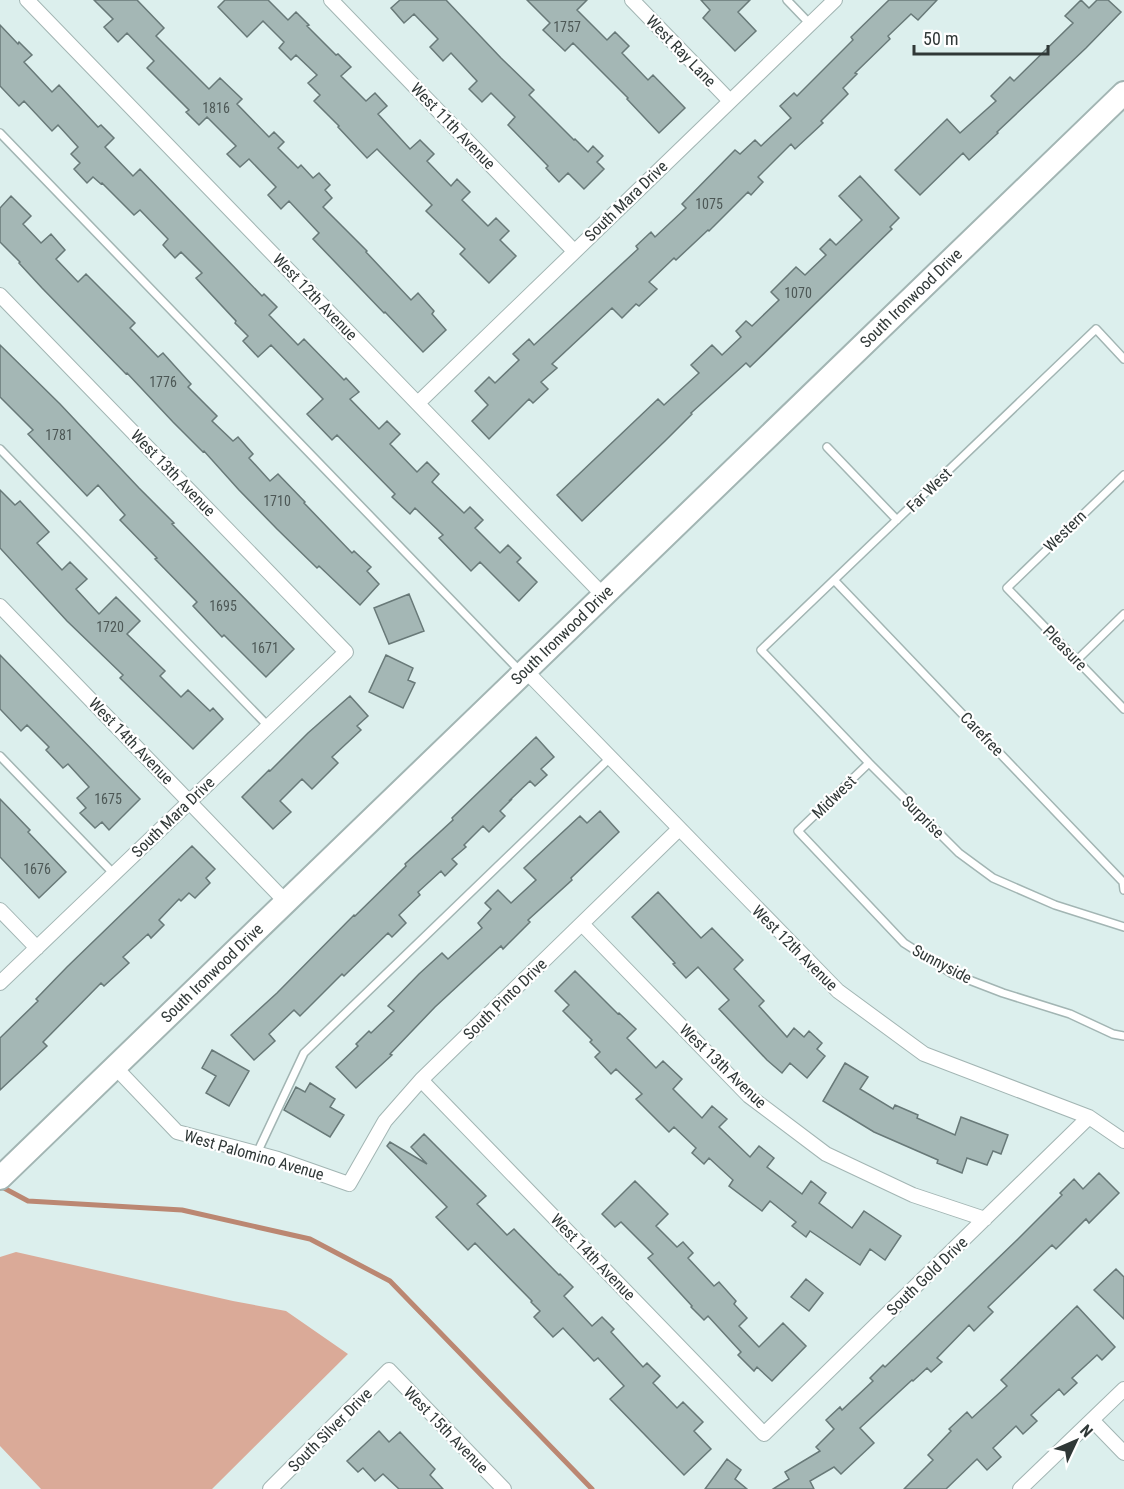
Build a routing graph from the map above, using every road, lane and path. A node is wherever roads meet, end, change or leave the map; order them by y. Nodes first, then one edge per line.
1 (27, 0) edge
2 (331, 0) edge
3 (632, 0) edge
4 (787, 0) edge
5 (835, 0) edge
6 (810, 24) junction
7 (1124, 93) edge
8 (730, 101) junction
9 (0, 133) edge
10 (574, 251) junction
11 (0, 295) edge
12 (1124, 359) edge
13 (418, 403) junction
14 (827, 447) dead end
15 (0, 450) edge
16 (1124, 475) edge
17 (897, 520) junction
18 (834, 580) junction
19 (1007, 588) joint
20 (603, 595) junction
21 (0, 606) edge
22 (1124, 614) edge
23 (761, 650) joint
24 (346, 652) joint
25 (1077, 660) junction
26 (524, 672) junction
27 (1124, 709) edge
28 (268, 726) junction
29 (0, 756) edge
30 (610, 758) junction
31 (869, 763) junction
32 (189, 801) junction
33 (679, 829) junction
34 (798, 831) joint
35 (114, 874) junction
36 (1124, 890) edge
37 (286, 902) junction
38 (0, 910) edge
39 (582, 924) junction
40 (1124, 927) edge
41 (37, 948) junction
42 (0, 983) edge
43 (1124, 1036) edge
44 (114, 1067) junction
45 (421, 1080) junction
46 (1089, 1117) junction
47 (1124, 1141) edge
48 (257, 1153) junction
49 (6, 1173) edge
50 (349, 1184) joint
51 (985, 1219) junction
52 (389, 1370) joint
53 (1124, 1389) edge
54 (1092, 1420) junction
55 (765, 1434) joint
56 (1124, 1454) edge
57 (270, 1489) edge
58 (504, 1489) edge
59 (1020, 1489) edge

1 - 13 street, West 12th Avenue
2 - 10 street, West 11th Avenue
3 - 8 street, West Ray Lane
4 - 6 lane
5 - 6 street, South Mara Drive
6 - 8 street, South Mara Drive
7 - 20 main road, South Ironwood Drive
8 - 10 street, South Mara Drive
9 - 26 lane
10 - 13 street, South Mara Drive
11 - 24 street, West 13th Avenue
12 - 17 lane, Far West
13 - 20 street, West 12th Avenue
14 - 17 lane
15 - 28 lane
16 - 19 lane, Western
17 - 18 lane, Far West
18 - 23 lane, Far West
18 - 36 lane, Carefree
19 - 25 lane, Pleasure
20 - 26 main road, South Ironwood Drive
21 - 32 street, West 14th Avenue
22 - 25 lane
23 - 31 lane, Surprise
24 - 28 street, South Mara Drive
25 - 27 lane, Pleasure
26 - 30 street, West 12th Avenue
26 - 37 main road, South Ironwood Drive
28 - 32 street, South Mara Drive
29 - 35 lane
30 - 33 street, West 12th Avenue
30 - 48 lane
31 - 34 lane, Midwest
31 - 40 lane, Surprise
32 - 35 street, South Mara Drive
32 - 37 street, West 14th Avenue
33 - 39 street, South Pinto Drive
33 - 46 street, West 12th Avenue
34 - 43 lane, Sunnyside
35 - 41 street, South Mara Drive
37 - 44 main road, South Ironwood Drive
38 - 41 street
39 - 45 street, South Pinto Drive
39 - 51 street, West 13th Avenue
41 - 42 street, South Mara Drive
44 - 48 street, West Palomino Avenue
44 - 49 main road, South Ironwood Drive
45 - 50 street, South Pinto Drive
45 - 55 street, West 14th Avenue
46 - 47 street, West 12th Avenue
46 - 51 street, South Gold Drive
48 - 50 street, West Palomino Avenue
51 - 55 street, South Gold Drive
52 - 57 street, South Silver Drive
52 - 58 street, West 15th Avenue
53 - 54 street
54 - 56 street
54 - 59 street

